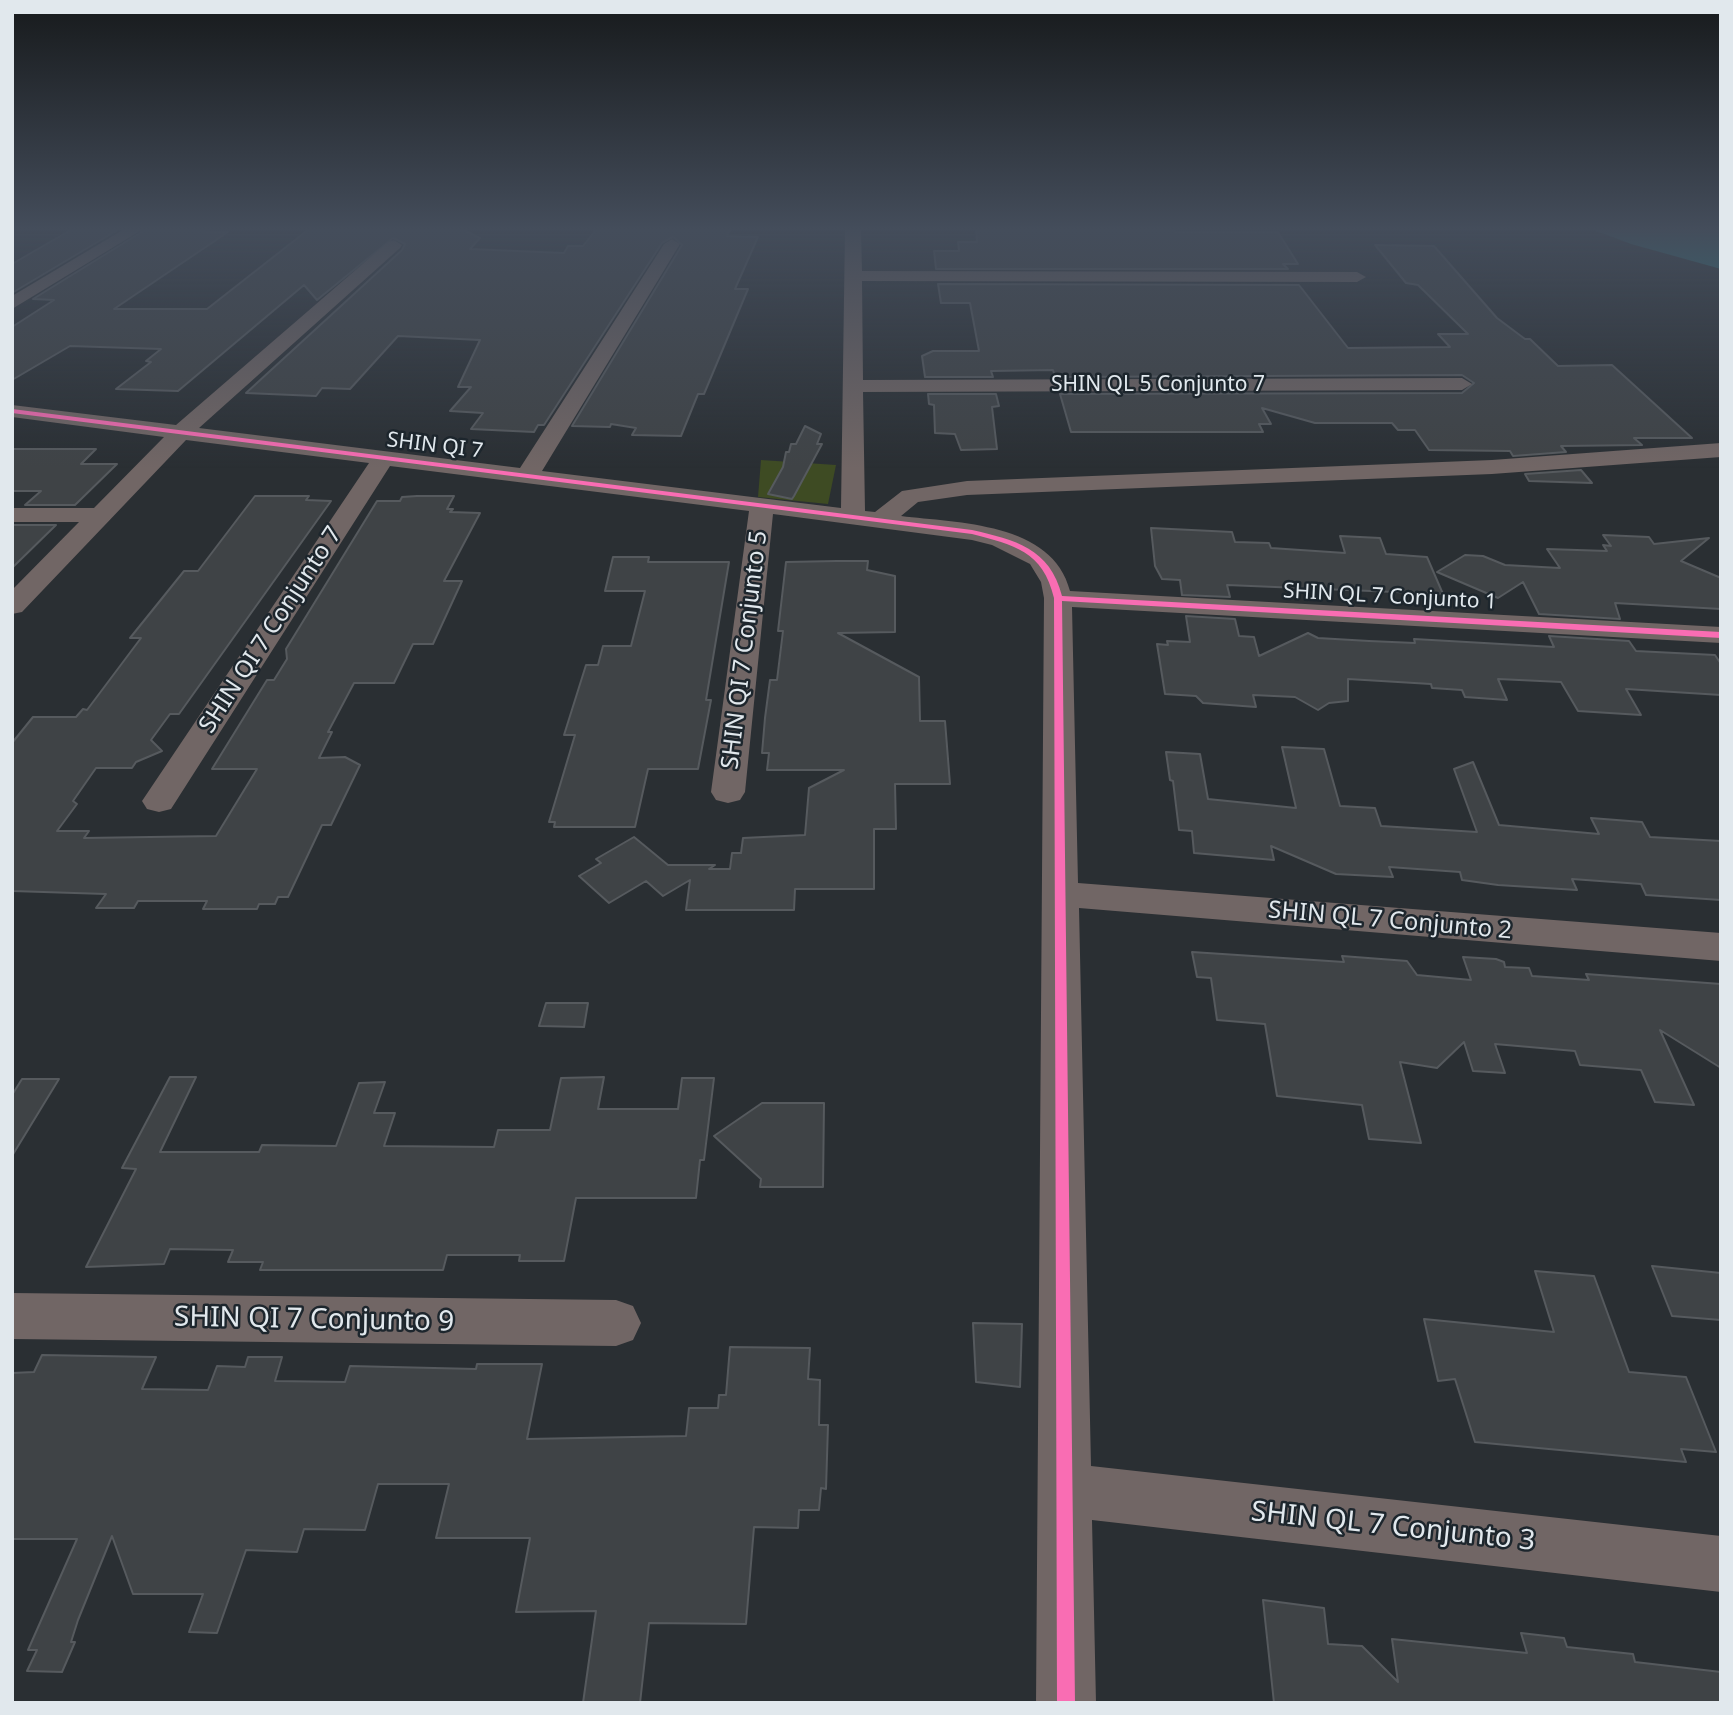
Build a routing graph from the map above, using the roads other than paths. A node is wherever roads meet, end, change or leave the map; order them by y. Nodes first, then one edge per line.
1 (322, 308) edge
2 (632, 308) edge
3 (854, 308) edge
4 (1462, 384) dead end
5 (853, 386) junction
6 (12, 411) edge
7 (181, 432) junction
8 (1721, 450) edge
9 (383, 459) junction
10 (526, 477) junction
11 (762, 507) junction
12 (12, 515) edge
13 (100, 515) junction
14 (866, 519) junction
15 (1058, 598) junction
16 (12, 606) edge
17 (1721, 635) edge
18 (728, 792) dead end
19 (159, 802) dead end
20 (1060, 894) junction
21 (1721, 947) edge
22 (12, 1316) edge
23 (616, 1323) dead end
24 (1065, 1490) junction
25 (1721, 1564) edge
26 (1066, 1703) edge

1 - 7 street
2 - 10 street
3 - 5 street
4 - 5 street, SHIN QL 5 Conjunto 7
5 - 14 street
6 - 7 street, SHIN QI 7
7 - 9 street, SHIN QI 7
7 - 13 street
8 - 14 street
9 - 10 street, SHIN QI 7
9 - 19 street, SHIN QI 7 Conjunto 7
10 - 11 street, SHIN QI 7
11 - 14 street, SHIN QI 7
11 - 18 street, SHIN QI 7 Conjunto 5
12 - 13 street
13 - 16 street
14 - 15 street, SHIN QI 7
15 - 17 street, SHIN QL 7 Conjunto 1
15 - 20 street, SHIN QI 7
20 - 21 street, SHIN QL 7 Conjunto 2
20 - 24 street, SHIN QI 7
22 - 23 street, SHIN QI 7 Conjunto 9
24 - 25 street, SHIN QL 7 Conjunto 3
24 - 26 street, SHIN QI 7

